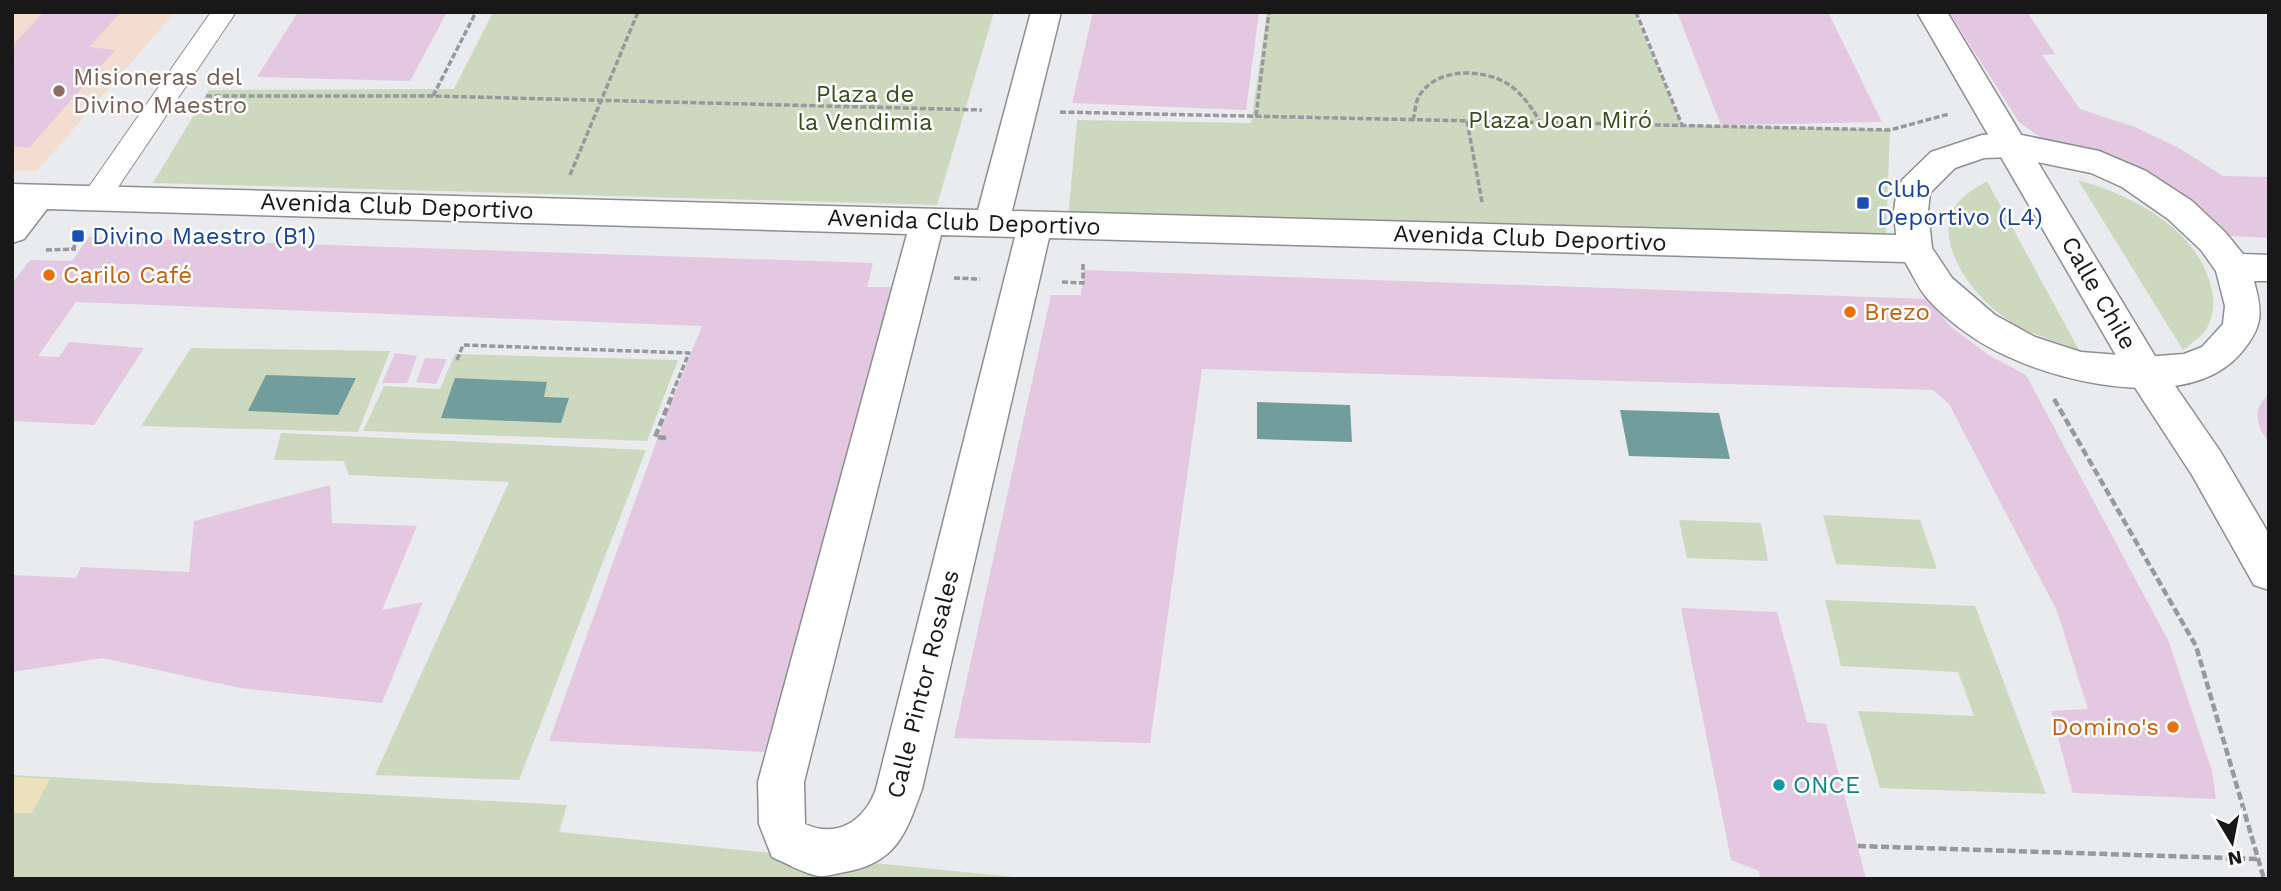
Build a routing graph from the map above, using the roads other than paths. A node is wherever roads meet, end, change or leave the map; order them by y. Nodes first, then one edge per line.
1 (224, 12) edge
2 (1046, 12) edge
3 (1932, 12) edge
4 (2012, 145) junction
5 (25, 196) edge
6 (96, 198) junction
7 (927, 222) junction
8 (992, 223) junction
9 (1035, 224) junction
10 (12, 230) edge
11 (1915, 249) junction
12 (2233, 267) junction
13 (2269, 268) edge
14 (2145, 372) junction
15 (2269, 572) edge

1 - 6 street
2 - 8 street
3 - 4 street, Calle Chile
4 - 11 street
4 - 12 street
4 - 14 street, Calle Chile
5 - 6 street, Avenida Club Deportivo
5 - 10 street
6 - 7 street, Avenida Club Deportivo
7 - 8 street, Avenida Club Deportivo
7 - 9 street, Calle Pintor Rosales
8 - 9 street, Avenida Club Deportivo
9 - 11 street, Avenida Club Deportivo
11 - 14 street
12 - 13 street
12 - 14 street
14 - 15 street, Calle Chile

